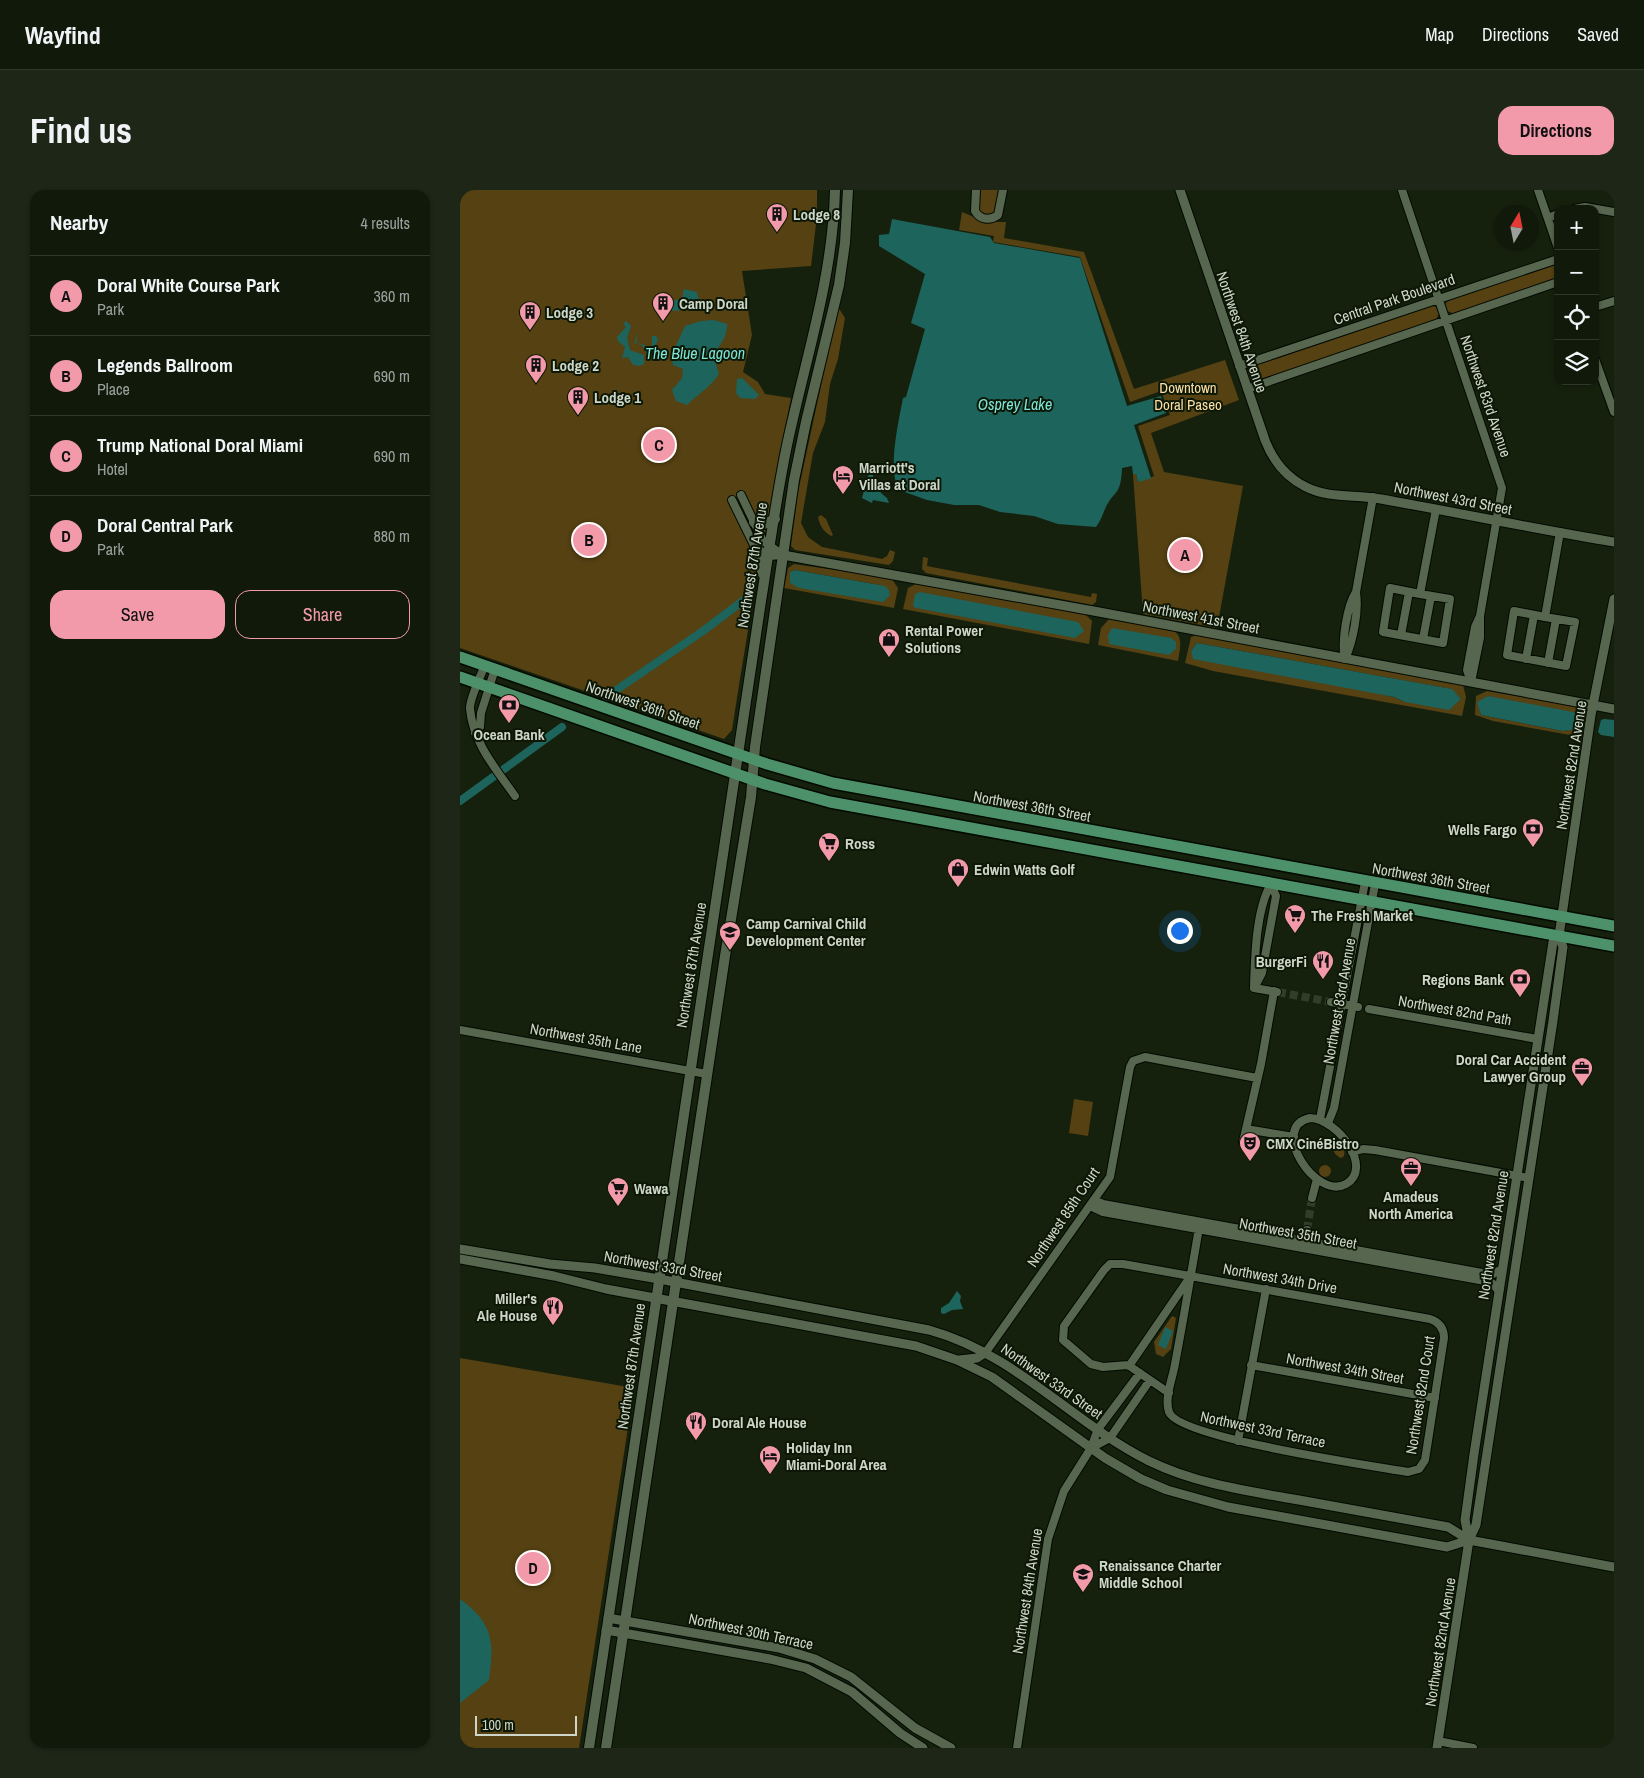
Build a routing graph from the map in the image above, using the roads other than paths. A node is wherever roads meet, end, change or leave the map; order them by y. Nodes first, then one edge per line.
1 (835, 190) edge
2 (848, 190) edge
3 (976, 190) edge
4 (1003, 190) edge
5 (1180, 190) edge
6 (1402, 190) edge
7 (1538, 190) edge
8 (1599, 209) edge
9 (1614, 212) edge
10 (1554, 216) edge
11 (1548, 218) junction
12 (1554, 236) edge
13 (1554, 260) edge
14 (826, 282) junction
15 (1554, 283) edge
16 (839, 285) junction
17 (1438, 299) junction
18 (1614, 301) edge
19 (1599, 307) edge
20 (1446, 321) junction
21 (1239, 366) junction
22 (1599, 371) edge
23 (1614, 385) edge
24 (1605, 388) junction
25 (1247, 389) junction
26 (1614, 412) edge
27 (1290, 476) joint
28 (740, 496) dead end
29 (1373, 497) junction
30 (732, 500) dead end
31 (1436, 509) junction
32 (775, 519) junction
33 (1498, 521) junction
34 (754, 522) junction
35 (1560, 532) junction
36 (1614, 542) edge
37 (755, 547) junction
38 (770, 552) junction
39 (783, 555) junction
40 (764, 580) junction
41 (1410, 592) junction
42 (1420, 594) junction
43 (1431, 596) junction
44 (1614, 599) edge
45 (1534, 615) junction
46 (1545, 617) junction
47 (1556, 618) junction
48 (1612, 618) edge
49 (757, 624) junction
50 (1401, 635) junction
51 (1423, 639) junction
52 (460, 657) edge
53 (1344, 659) junction
54 (1526, 659) junction
55 (1548, 663) junction
56 (490, 667) junction
57 (766, 670) junction
58 (460, 677) edge
59 (1471, 682) junction
60 (478, 683) junction
61 (490, 687) junction
62 (1594, 705) junction
63 (1614, 709) edge
64 (632, 717) junction
65 (656, 725) junction
66 (605, 727) junction
67 (475, 732) junction
68 (622, 734) junction
69 (738, 754) junction
70 (754, 760) junction
71 (735, 773) junction
72 (752, 779) junction
73 (515, 796) dead end
74 (945, 805) junction
75 (912, 818) junction
76 (1158, 844) junction
77 (1155, 862) junction
78 (1274, 865) junction
79 (1370, 883) junction
80 (1271, 884) junction
81 (1366, 901) junction
82 (1561, 917) junction
83 (1259, 926) junction
84 (1614, 926) edge
85 (1270, 928) junction
86 (1559, 936) junction
87 (1614, 946) edge
88 (705, 971) junction
89 (722, 973) junction
90 (1254, 988) junction
91 (1331, 1002) tunnel mouth
92 (1343, 1004) junction
93 (1355, 1006) junction
94 (1369, 1008) dead end
95 (460, 1030) edge
96 (1537, 1039) junction
97 (1546, 1062) junction
98 (690, 1070) junction
99 (707, 1074) junction
100 (1257, 1078) junction
101 (1526, 1114) junction
102 (1538, 1116) junction
103 (1324, 1121) junction
104 (1246, 1129) junction
105 (1294, 1137) junction
106 (1243, 1142) dead end
107 (1352, 1152) junction
108 (1516, 1176) junction
109 (1529, 1178) junction
110 (1317, 1179) junction
111 (1312, 1198) tunnel mouth
112 (1092, 1203) junction
113 (1199, 1225) junction
114 (1307, 1230) tunnel mouth
115 (1304, 1245) junction
116 (460, 1249) edge
117 (460, 1259) edge
118 (1407, 1263) junction
119 (1502, 1269) junction
120 (1190, 1276) junction
121 (659, 1279) junction
122 (676, 1282) junction
123 (1266, 1289) junction
124 (1499, 1291) junction
125 (656, 1298) junction
126 (673, 1301) junction
127 (1440, 1325) joint
128 (986, 1352) junction
129 (956, 1360) junction
130 (1129, 1366) junction
131 (1252, 1366) junction
132 (1140, 1372) junction
133 (1150, 1380) junction
134 (1169, 1393) junction
135 (1435, 1398) junction
136 (1482, 1403) junction
137 (1491, 1426) junction
138 (1098, 1429) junction
139 (1110, 1438) junction
140 (1238, 1441) junction
141 (1091, 1448) junction
142 (1419, 1469) joint
143 (629, 1482) junction
144 (645, 1484) junction
145 (1469, 1540) junction
146 (1614, 1567) edge
147 (608, 1618) junction
148 (625, 1620) junction
149 (606, 1630) junction
150 (623, 1632) junction
151 (709, 1636) junction
152 (707, 1648) junction
153 (907, 1723) junction
154 (900, 1733) junction
155 (1438, 1745) edge
156 (588, 1748) edge
157 (606, 1748) edge
158 (923, 1748) edge
159 (951, 1748) edge
160 (1017, 1748) edge
161 (1473, 1748) edge

1 - 14 main road, Northwest 87th Avenue
2 - 16 main road, Northwest 87th Avenue
3 - 4 street
5 - 21 street, Northwest 84th Avenue
6 - 17 street, Northwest 83rd Avenue
7 - 11 street
8 - 9 street
10 - 11 street
11 - 12 street
13 - 17 street, Central Park Boulevard
14 - 16 main road
14 - 32 main road, Northwest 87th Avenue
15 - 20 street
16 - 39 main road, Northwest 87th Avenue
17 - 20 street, Northwest 83rd Avenue
17 - 21 street, Central Park Boulevard
18 - 19 street
20 - 25 street
20 - 33 street, Northwest 83rd Avenue
21 - 25 street, Northwest 84th Avenue
22 - 24 street
23 - 24 street
24 - 26 street
25 - 27 street, Northwest 84th Avenue
27 - 29 street, Northwest 43rd Street
28 - 34 street, Northwest 41st Street
29 - 31 street, Northwest 43rd Street
29 - 53 street
30 - 37 street
31 - 33 street, Northwest 43rd Street
31 - 42 street
32 - 34 main road
32 - 38 main road, Northwest 87th Avenue
33 - 35 street, Northwest 43rd Street
33 - 59 street, Northwest 83rd Avenue
34 - 38 street, Northwest 41st Street
35 - 36 street, Northwest 43rd Street
35 - 46 street
37 - 38 street, Northwest 41st Street
37 - 40 main road
38 - 39 street, Northwest 41st Street
38 - 40 main road, Northwest 87th Avenue
39 - 53 street, Northwest 41st Street
39 - 57 main road, Northwest 87th Avenue
40 - 49 main road, Northwest 87th Avenue
41 - 42 street
41 - 50 street
41 - 50 street
42 - 43 street
43 - 51 street
43 - 51 street
44 - 48 street, Northwest 82nd Avenue
45 - 46 street
45 - 54 street
45 - 54 street
46 - 47 street
47 - 55 street
47 - 55 street
48 - 62 street, Northwest 82nd Avenue
49 - 57 main road
49 - 69 main road, Northwest 87th Avenue
50 - 51 street
52 - 56 main road, Northwest 36th Street
53 - 59 street, Northwest 41st Street
54 - 55 street
56 - 60 street
56 - 61 street
56 - 64 main road, Northwest 36th Street
57 - 70 main road, Northwest 87th Avenue
58 - 60 main road
59 - 62 street, Northwest 41st Street
60 - 61 main road
60 - 67 street
61 - 66 main road
61 - 67 street
62 - 63 street, Northwest 41st Street
62 - 82 street, Northwest 82nd Avenue
64 - 65 main road, Northwest 36th Street
64 - 66 main road
65 - 68 main road
65 - 69 main road, Northwest 36th Street
66 - 68 main road
67 - 73 street
68 - 71 main road
69 - 70 main road, Northwest 36th Street
69 - 71 main road, Northwest 87th Avenue
70 - 72 main road, Northwest 87th Avenue
70 - 74 main road, Northwest 36th Street
71 - 72 main road
71 - 88 main road, Northwest 87th Avenue
72 - 75 main road
72 - 89 main road, Northwest 87th Avenue
74 - 75 main road
74 - 76 main road, Northwest 36th Street
75 - 77 main road
76 - 77 main road
76 - 78 main road, Northwest 36th Street
77 - 80 main road
78 - 79 main road, Northwest 36th Street
78 - 80 main road
79 - 81 street, Northwest 83rd Avenue
79 - 82 main road, Northwest 36th Street
80 - 81 main road
80 - 83 street
80 - 85 street
81 - 86 main road
81 - 92 street, Northwest 83rd Avenue
81 - 93 street, Northwest 83rd Avenue
82 - 84 main road, Northwest 36th Street
82 - 86 street, Northwest 82nd Avenue
83 - 85 street
83 - 90 street
85 - 90 street
86 - 87 main road
86 - 96 street, Northwest 82nd Avenue
86 - 97 street, Northwest 82nd Avenue
88 - 89 main road
88 - 98 main road, Northwest 87th Avenue
89 - 99 main road, Northwest 87th Avenue
90 - 100 street
91 - 92 street
92 - 93 street
92 - 103 street, Northwest 83rd Avenue
93 - 103 street, Northwest 83rd Avenue
94 - 96 street, Northwest 82nd Path
95 - 98 street, Northwest 35th Lane
96 - 97 street
96 - 101 street, Northwest 82nd Avenue
97 - 102 street, Northwest 82nd Avenue
98 - 99 street, Northwest 35th Lane
98 - 121 main road, Northwest 87th Avenue
99 - 122 main road, Northwest 87th Avenue
100 - 104 street
100 - 112 street, Northwest 85th Court
101 - 102 street
101 - 108 street, Northwest 82nd Avenue
102 - 109 street, Northwest 82nd Avenue
103 - 105 street
103 - 107 street
104 - 105 street
104 - 106 street
105 - 110 street
107 - 108 street
107 - 110 street
108 - 109 street
108 - 119 street, Northwest 82nd Avenue
109 - 137 street, Northwest 82nd Avenue
110 - 111 street
112 - 113 street, Northwest 35th Street
112 - 128 street, Northwest 85th Court
113 - 115 street, Northwest 35th Street
113 - 120 street
114 - 115 street
115 - 118 street, Northwest 35th Street
116 - 121 street, Northwest 33rd Street
117 - 125 street, Northwest 33rd Street
118 - 119 street, Northwest 35th Street
118 - 124 street, Northwest 35th Street
119 - 124 street, Northwest 82nd Avenue
120 - 123 street, Northwest 34th Drive
120 - 130 street
120 - 130 street, Northwest 34th Drive
120 - 134 street
121 - 122 street, Northwest 33rd Street
121 - 125 main road, Northwest 87th Avenue
122 - 126 main road, Northwest 87th Avenue
122 - 128 street, Northwest 33rd Street
123 - 127 street, Northwest 34th Drive
123 - 131 street
124 - 136 street, Northwest 82nd Avenue
125 - 126 street, Northwest 33rd Street
125 - 143 main road, Northwest 87th Avenue
126 - 129 street, Northwest 33rd Street
126 - 144 main road, Northwest 87th Avenue
127 - 135 street, Northwest 82nd Court
128 - 129 street
128 - 138 street, Northwest 33rd Street
129 - 141 street, Northwest 33rd Street
130 - 132 street
131 - 135 street, Northwest 34th Street
131 - 140 street
132 - 133 street
132 - 138 street, Northwest 84th Avenue
133 - 134 street
133 - 139 street
134 - 140 street, Northwest 33rd Terrace
135 - 142 street, Northwest 82nd Court
136 - 137 street
136 - 145 street, Northwest 82nd Avenue
137 - 145 street, Northwest 82nd Avenue
138 - 139 street, Northwest 33rd Street
138 - 141 street, Northwest 84th Avenue
139 - 141 street
139 - 145 street, Northwest 33rd Street
140 - 142 street, Northwest 33rd Terrace
141 - 145 street, Northwest 33rd Street
141 - 160 street, Northwest 84th Avenue
143 - 144 main road
143 - 147 main road, Northwest 87th Avenue
144 - 148 main road, Northwest 87th Avenue
145 - 146 street, Northwest 33rd Street
145 - 155 street, Northwest 82nd Avenue
147 - 148 street, Northwest 30th Terrace
147 - 149 main road, Northwest 87th Avenue
148 - 150 main road, Northwest 87th Avenue
148 - 151 street, Northwest 30th Terrace
149 - 150 street, Northwest 30th Terrace
149 - 156 main road, Northwest 87th Avenue
150 - 152 street, Northwest 30th Terrace
150 - 157 main road, Northwest 87th Avenue
151 - 152 street
151 - 153 street, Northwest 30th Terrace
152 - 154 street, Northwest 30th Terrace
153 - 154 street
153 - 159 street, Northwest 30th Terrace
154 - 158 street, Northwest 30th Terrace
155 - 161 street

